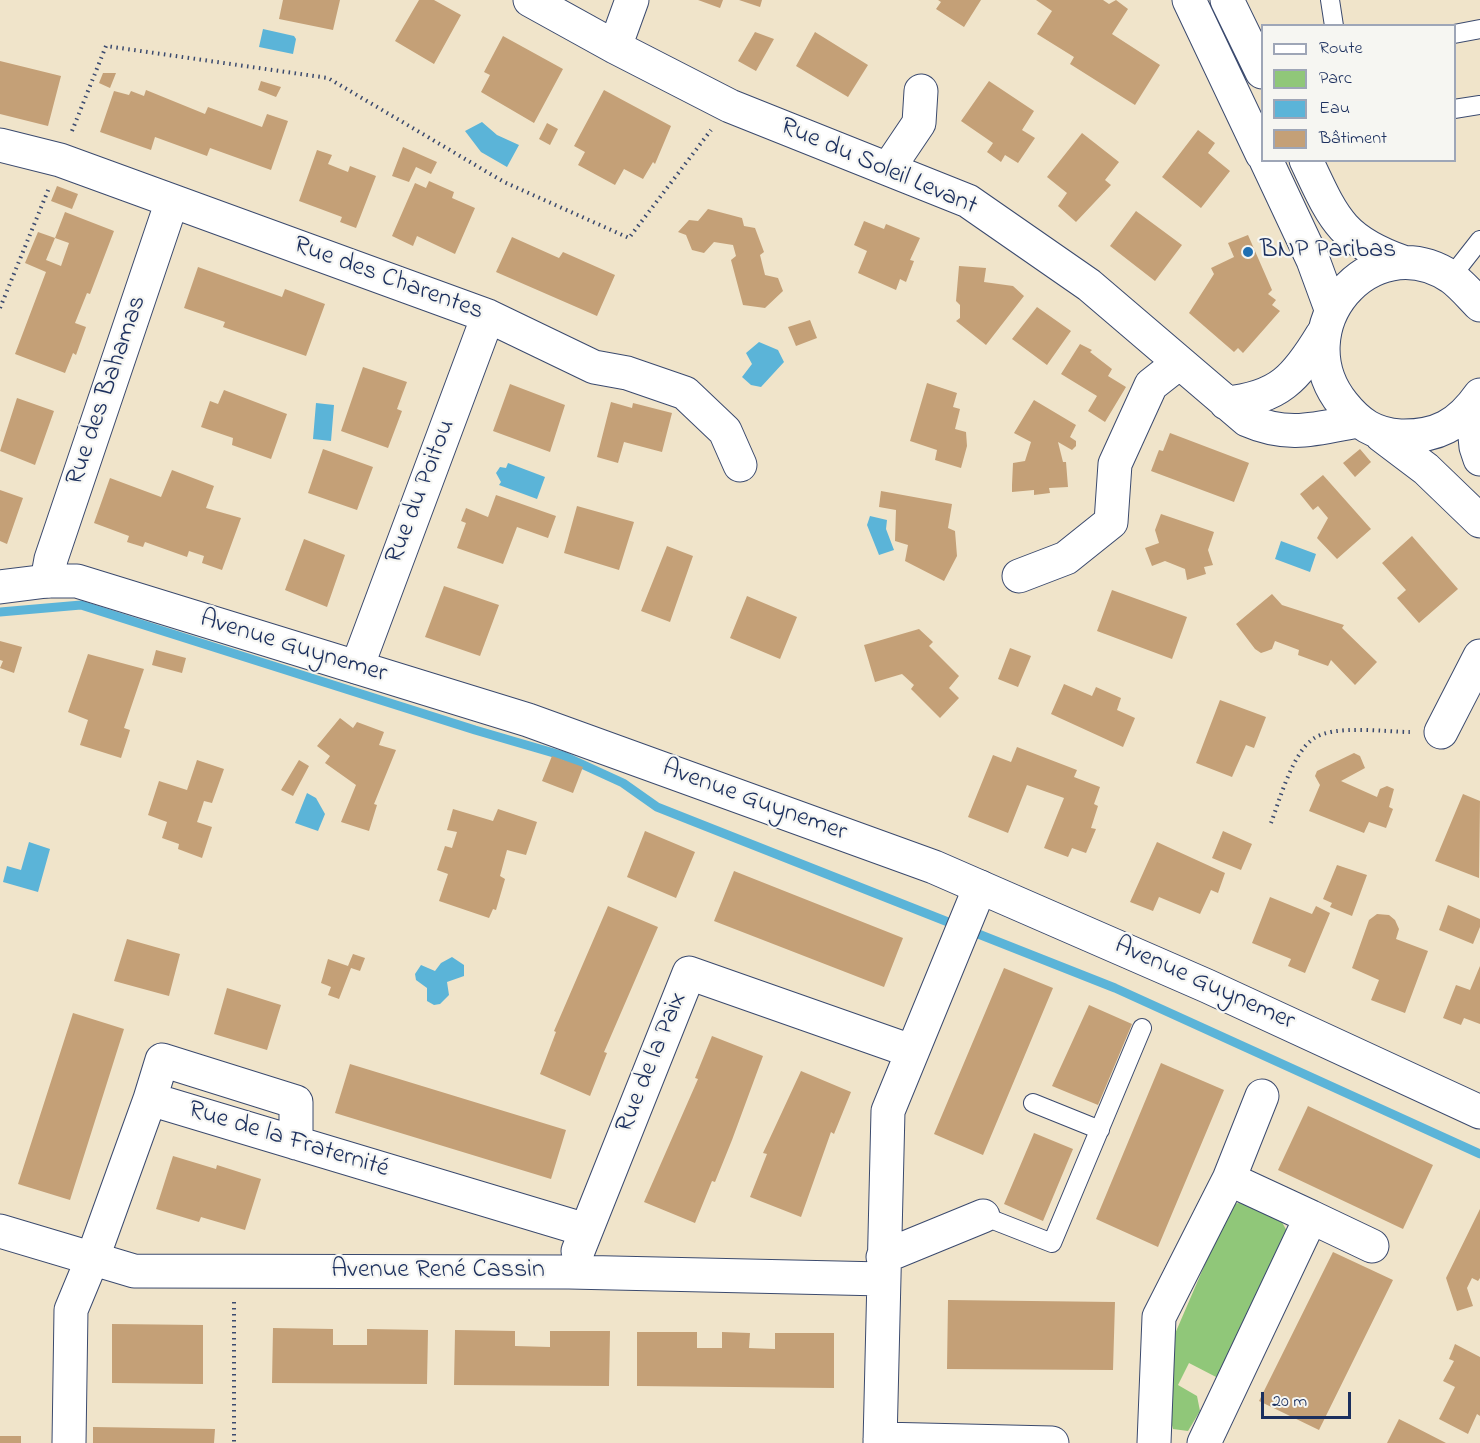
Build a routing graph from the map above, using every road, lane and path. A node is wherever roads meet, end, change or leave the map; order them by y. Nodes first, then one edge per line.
1 (530, 0) edge
2 (632, 0) edge
3 (1189, 0) edge
4 (1227, 0) edge
5 (1330, 0) edge
6 (1334, 24) edge
7 (1480, 29) edge
8 (1456, 34) edge
9 (615, 47) junction
10 (1261, 68) edge
11 (921, 92) dead end
12 (1480, 105) edge
13 (730, 106) junction
14 (1456, 109) edge
15 (0, 145) edge
16 (1261, 150) edge
17 (60, 160) junction
18 (1267, 162) edge
19 (1307, 162) edge
20 (888, 169) junction
21 (172, 201) junction
22 (1480, 240) edge
23 (1403, 262) junction
24 (1451, 277) junction
25 (1480, 305) edge
26 (0, 308) edge
27 (488, 316) junction
28 (1327, 322) junction
29 (1179, 363) junction
30 (1476, 400) edge
31 (1226, 403) junction
32 (1369, 428) junction
33 (1480, 459) edge
34 (740, 465) dead end
35 (1480, 521) edge
36 (1019, 576) dead end
37 (47, 581) junction
38 (0, 587) edge
39 (1480, 656) edge
40 (357, 667) junction
41 (1441, 732) joint
42 (1271, 823) dead end
43 (980, 887) junction
44 (1142, 1028) dead end
45 (912, 1052) junction
46 (1262, 1096) dead end
47 (1033, 1103) dead end
48 (1480, 1112) edge
49 (1100, 1130) junction
50 (1229, 1179) junction
51 (982, 1216) joint
52 (1311, 1217) junction
53 (586, 1230) junction
54 (0, 1231) edge
55 (1372, 1246) dead end
56 (93, 1257) junction
57 (883, 1268) junction
58 (234, 1272) junction
59 (569, 1272) junction
60 (880, 1441) edge
61 (69, 1443) edge
62 (234, 1443) edge
63 (1052, 1443) edge
64 (1154, 1443) edge
65 (1204, 1443) edge

1 - 9 street, Rue du Soleil Levant
2 - 9 street
3 - 16 street
4 - 10 street
5 - 6 lane
7 - 8 lane
9 - 13 street, Rue du Soleil Levant
11 - 20 street
12 - 14 lane
13 - 17 path
13 - 20 street, Rue du Soleil Levant
15 - 17 street, Rue des Charentes
17 - 21 street, Rue des Charentes
17 - 26 path
18 - 28 street
19 - 23 street
20 - 29 street, Rue du Soleil Levant
21 - 27 street, Rue des Charentes
21 - 37 street, Rue des Bahamas
22 - 24 lane
23 - 24 street
23 - 28 street
24 - 25 street
27 - 34 street, Rue des Charentes
27 - 40 street, Rue du Poitou
28 - 31 street
28 - 32 street
29 - 31 street, Rue du Soleil Levant
29 - 36 street
30 - 32 street, Rue du Soleil Levant
30 - 33 street
31 - 32 street, Rue du Soleil Levant
32 - 35 street
37 - 38 street, Avenue Guynemer
37 - 40 street, Avenue Guynemer
39 - 41 street
40 - 43 street, Avenue Guynemer
41 - 42 path
43 - 45 street
43 - 48 street, Avenue Guynemer
44 - 49 lane
45 - 53 street, Rue de la Paix
45 - 57 street
46 - 50 street
47 - 49 lane
49 - 51 lane
50 - 52 street
50 - 64 street
51 - 57 street
52 - 55 street
52 - 65 street
53 - 56 street, Rue de la Fraternité
53 - 59 street, Rue de la Paix
54 - 56 street, Avenue René Cassin
56 - 58 street, Avenue René Cassin
56 - 61 street, Rue de la Fraternité
57 - 59 street, Avenue René Cassin
57 - 60 street
58 - 59 street, Avenue René Cassin
58 - 62 path
60 - 63 street

